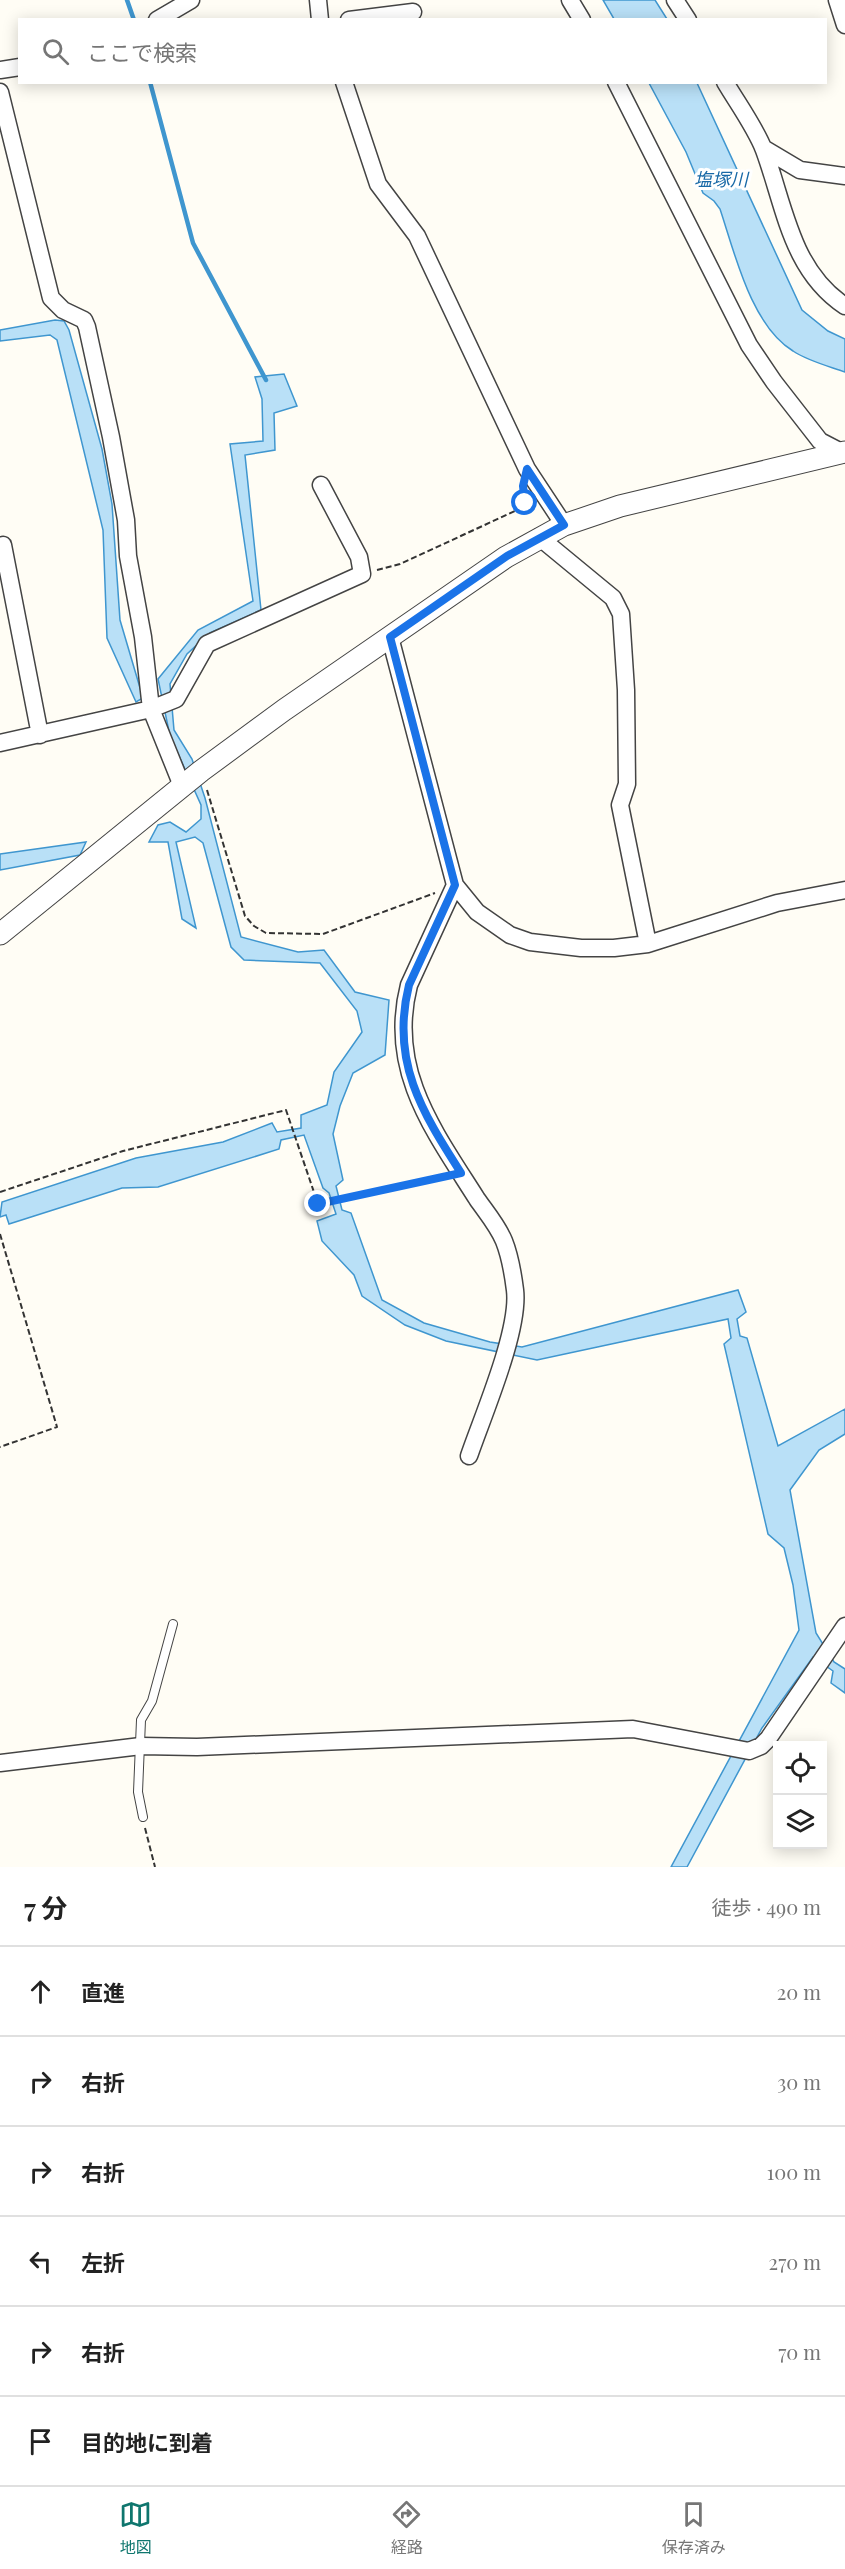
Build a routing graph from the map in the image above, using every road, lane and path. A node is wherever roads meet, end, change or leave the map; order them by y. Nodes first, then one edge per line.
1 (191, 0) edge
2 (318, 0) edge
3 (570, 0) edge
4 (675, 0) edge
5 (837, 0) edge
6 (385, 7) edge
7 (413, 12) dead end
8 (161, 18) edge
9 (320, 18) edge
10 (355, 18) edge
11 (581, 18) edge
12 (687, 18) edge
13 (845, 25) edge
14 (18, 67) edge
15 (0, 70) edge
16 (345, 84) edge
17 (617, 84) edge
18 (726, 84) edge
19 (0, 92) edge
20 (763, 148) junction
21 (845, 176) edge
22 (845, 306) edge
23 (845, 453) edge
24 (527, 469) junction
25 (321, 485) dead end
26 (564, 525) junction
27 (539, 537) junction
28 (3, 544) dead end
29 (362, 574) junction
30 (390, 637) junction
31 (152, 709) junction
32 (40, 735) junction
33 (0, 743) edge
34 (201, 771) junction
35 (182, 786) junction
36 (455, 885) junction
37 (845, 890) edge
38 (0, 934) edge
39 (648, 944) junction
40 (461, 1173) junction
41 (0, 1192) edge
42 (0, 1234) edge
43 (0, 1447) edge
44 (469, 1456) dead end
45 (173, 1623) dead end
46 (845, 1626) edge
47 (141, 1746) junction
48 (0, 1763) edge
49 (143, 1817) joint
50 (155, 1867) edge

1 - 8 street
2 - 9 street
3 - 11 street
4 - 12 street
5 - 13 street
6 - 7 street
6 - 10 street
14 - 15 street
16 - 24 street
17 - 23 street
18 - 20 street
19 - 31 street
20 - 21 street
20 - 22 street
23 - 26 street
24 - 26 street
24 - 29 path
25 - 29 street
26 - 27 street
27 - 30 street
27 - 39 street
28 - 32 street
29 - 31 street
30 - 34 street
30 - 36 street
31 - 32 street
31 - 35 street
32 - 33 street
34 - 35 street
34 - 36 path
35 - 38 street
36 - 39 street
36 - 40 street
37 - 39 street
40 - 41 path
40 - 44 street
42 - 43 path
45 - 47 lane
46 - 47 street
47 - 48 street
47 - 49 lane
49 - 50 path

